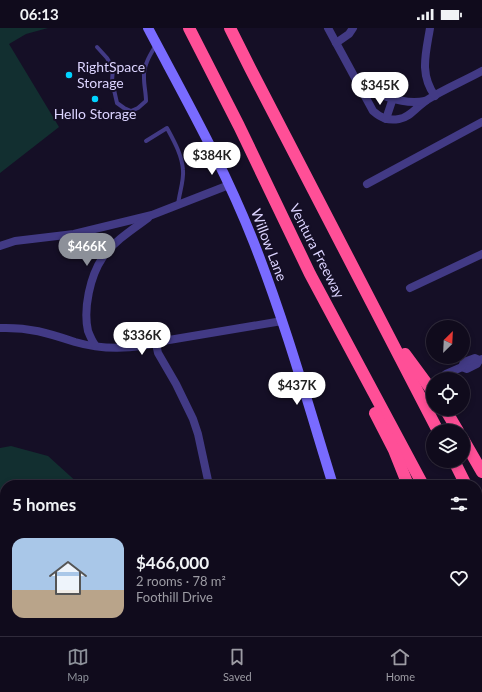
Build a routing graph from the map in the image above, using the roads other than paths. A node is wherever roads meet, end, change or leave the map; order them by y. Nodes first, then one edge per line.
1 (148, 28) edge
2 (189, 28) edge
3 (230, 28) edge
4 (328, 28) edge
5 (353, 28) edge
6 (430, 28) edge
7 (156, 44) junction
8 (336, 44) junction
9 (97, 47) dead end
10 (482, 71) edge
11 (358, 84) junction
12 (435, 96) junction
13 (393, 98) junction
14 (425, 101) junction
15 (386, 119) junction
16 (482, 122) edge
17 (146, 141) dead end
18 (367, 184) dead end
19 (229, 185) junction
20 (177, 205) junction
21 (152, 215) junction
22 (0, 246) edge
23 (482, 254) edge
24 (310, 274) junction
25 (410, 288) dead end
26 (282, 321) junction
27 (384, 326) junction
28 (0, 328) edge
29 (156, 344) junction
30 (95, 346) junction
31 (480, 359) edge
32 (451, 372) edge
33 (426, 383) edge
34 (434, 424) edge
35 (470, 451) edge
36 (458, 468) edge
37 (482, 472) edge
38 (208, 480) edge
39 (331, 480) edge
40 (406, 480) edge
41 (420, 480) edge
42 (464, 480) edge

1 - 7 street, Willow Lane
2 - 24 highway, Ventura Freeway
3 - 27 highway, Ventura Freeway
4 - 8 street
5 - 8 street
6 - 12 street
7 - 9 lane
7 - 19 street, Willow Lane
8 - 11 street
10 - 12 street
11 - 13 street
11 - 15 street
12 - 14 street
13 - 14 street
13 - 15 street
14 - 15 street
16 - 18 street
17 - 20 lane
19 - 20 street
19 - 26 street, Willow Lane
20 - 21 street
21 - 22 street
21 - 30 street
23 - 25 street
24 - 40 highway
24 - 41 highway, Ventura Freeway
26 - 29 street
26 - 39 street, Willow Lane
27 - 33 highway
27 - 34 highway, Ventura Freeway
28 - 30 street
29 - 30 street
29 - 38 street
31 - 32 street
35 - 37 highway
36 - 42 highway

